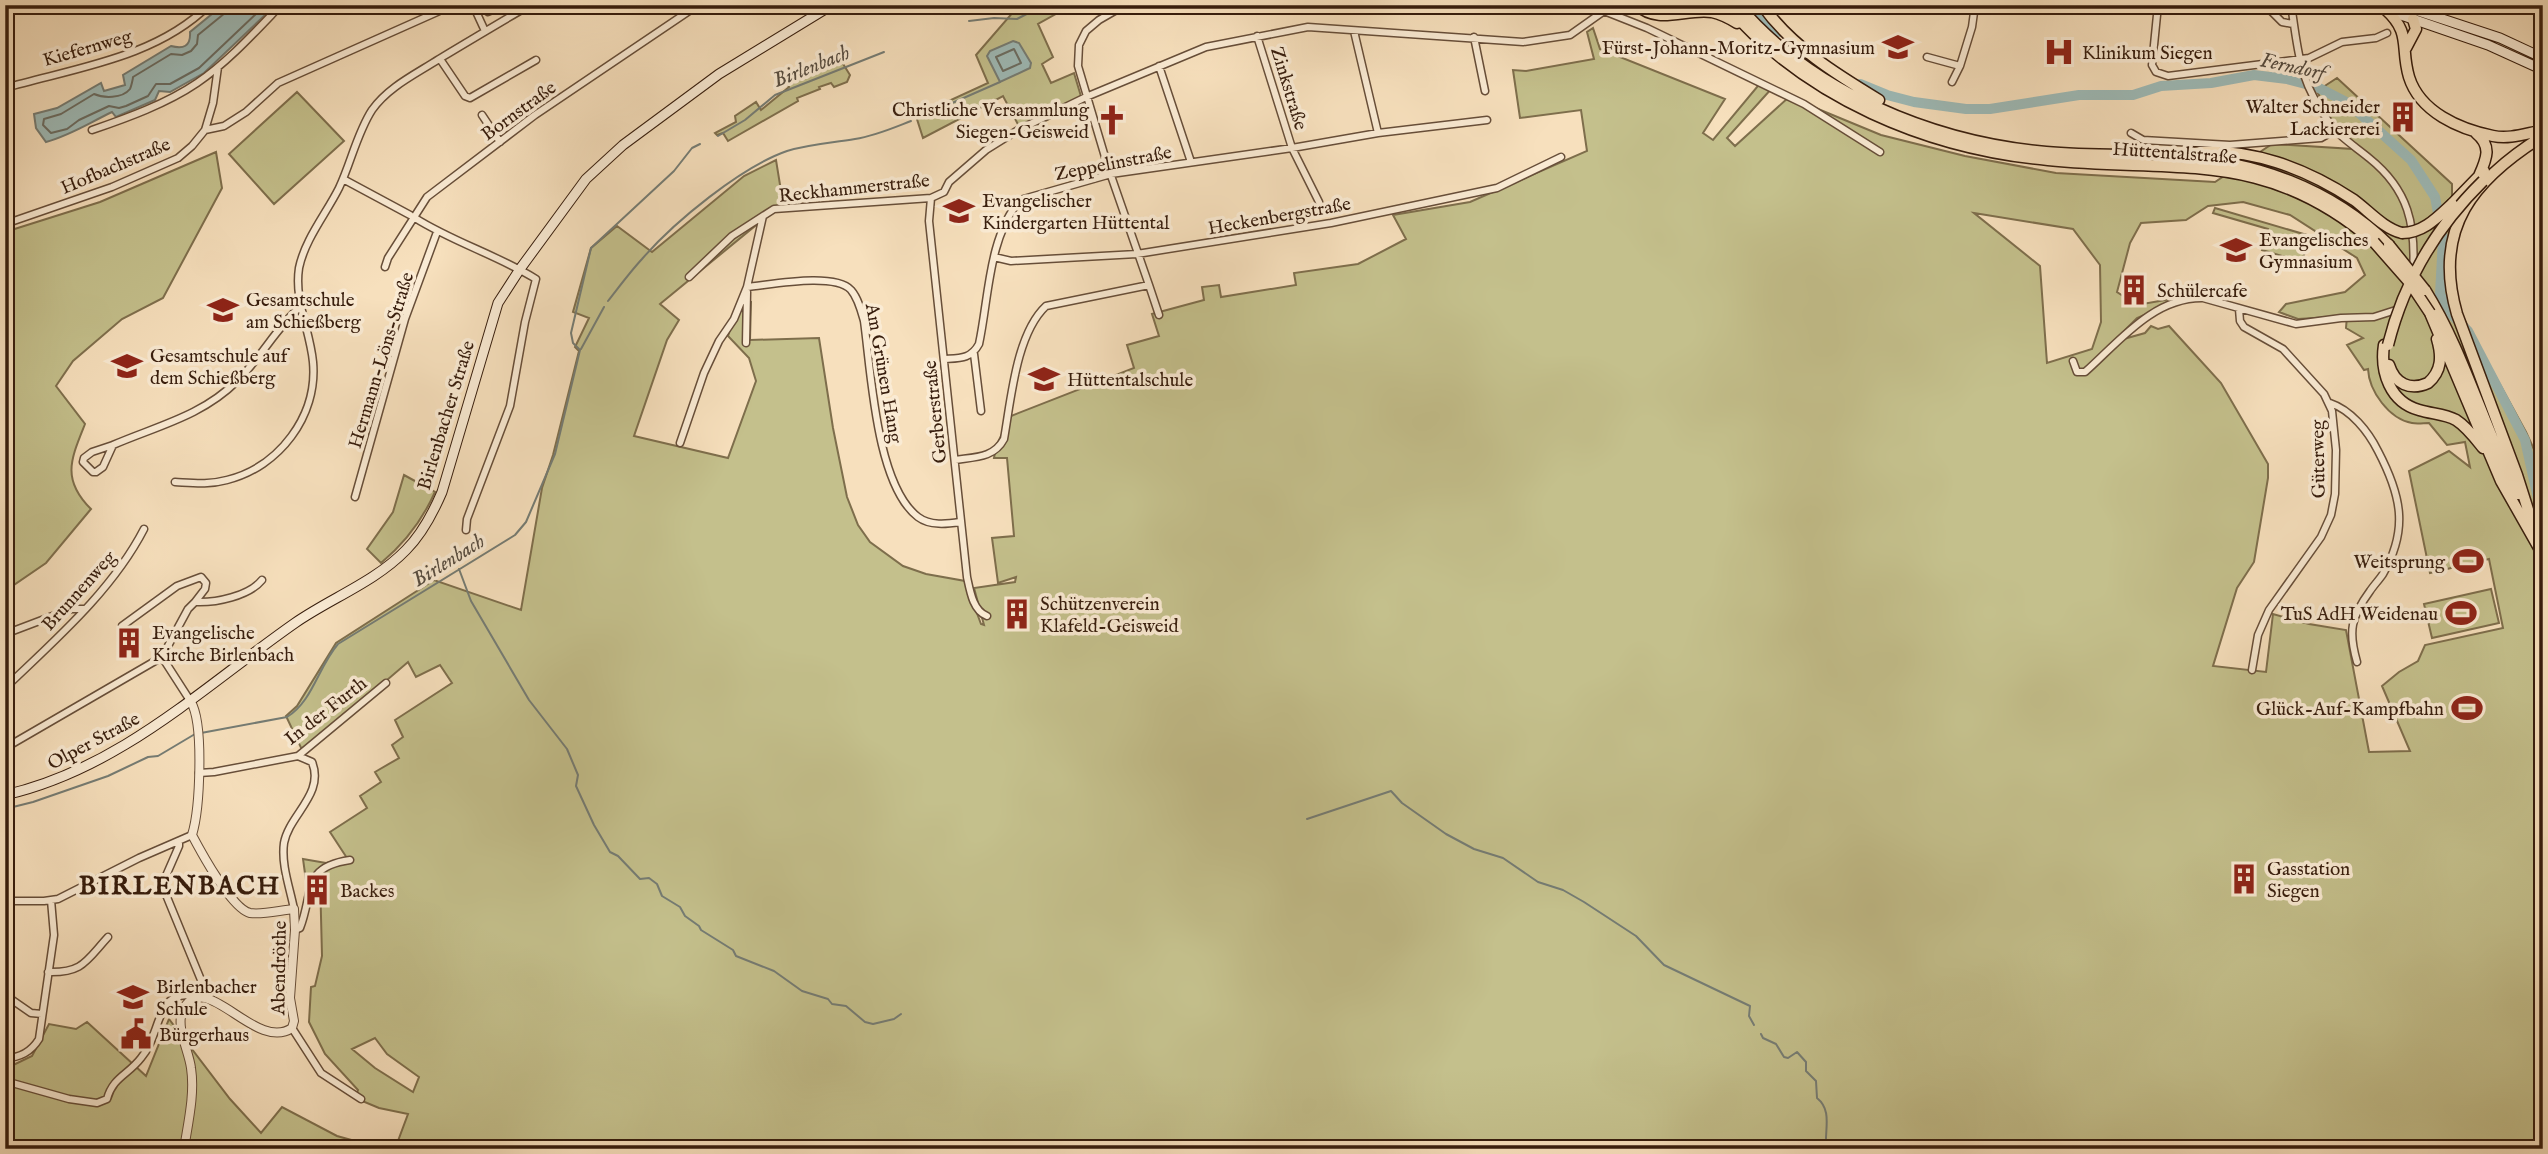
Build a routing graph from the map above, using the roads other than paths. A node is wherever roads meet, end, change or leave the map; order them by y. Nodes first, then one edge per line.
1 (209, 5) edge
2 (281, 5) edge
3 (453, 5) edge
4 (473, 5) edge
5 (504, 5) edge
6 (530, 5) edge
7 (698, 5) edge
8 (832, 5) edge
9 (1125, 5) edge
10 (1527, 5) edge
11 (1637, 5) edge
12 (1646, 5) edge
13 (1671, 5) edge
14 (1726, 5) edge
15 (1738, 5) edge
16 (1762, 5) edge
17 (1975, 5) edge
18 (2158, 5) edge
19 (2265, 5) edge
20 (2292, 5) edge
21 (2372, 5) edge
22 (2400, 5) edge
23 (2385, 9) junction
24 (1604, 11) junction
25 (488, 12) dead end
26 (2415, 15) junction
27 (2293, 24) junction
28 (1748, 30) junction
29 (2406, 30) junction
30 (485, 31) junction
31 (1354, 31) junction
32 (2387, 33) dead end
33 (1258, 36) junction
34 (1474, 37) junction
35 (1927, 57) dead end
36 (2543, 58) edge
37 (440, 59) junction
38 (536, 60) dead end
39 (2298, 60) junction
40 (218, 66) junction
41 (1159, 66) junction
42 (1960, 66) junction
43 (2543, 70) edge
44 (1952, 82) dead end
45 (5, 88) edge
46 (1485, 91) dead end
47 (1086, 97) junction
48 (482, 116) dead end
49 (1487, 120) dead end
50 (1910, 121) junction
51 (2471, 129) junction
52 (92, 130) dead end
53 (205, 130) junction
54 (2335, 130) junction
55 (2540, 132) edge
56 (1378, 133) junction
57 (2131, 133) dead end
58 (500, 142) junction
59 (1292, 148) junction
60 (1880, 152) dead end
61 (2172, 156) junction
62 (1560, 157) dead end
63 (1191, 162) junction
64 (1111, 174) junction
65 (2481, 178) junction
66 (343, 179) junction
67 (931, 198) junction
68 (1319, 202) dead end
69 (2452, 204) junction
70 (412, 216) junction
71 (762, 216) junction
72 (5, 223) edge
73 (437, 232) junction
74 (2377, 239) junction
75 (1137, 254) junction
76 (994, 257) junction
77 (385, 267) dead end
78 (520, 269) junction
79 (689, 277) dead end
80 (1149, 285) junction
81 (747, 287) junction
82 (300, 307) junction
83 (2239, 309) junction
84 (2430, 313) junction
85 (1159, 315) dead end
86 (746, 343) dead end
87 (2386, 345) junction
88 (974, 354) junction
89 (944, 359) junction
90 (2073, 361) dead end
91 (2330, 403) junction
92 (981, 411) dead end
93 (680, 443) dead end
94 (113, 444) junction
95 (2491, 458) junction
96 (955, 460) junction
97 (175, 482) dead end
98 (355, 497) dead end
99 (2531, 519) junction
100 (960, 522) junction
101 (144, 529) dead end
102 (466, 530) dead end
103 (2543, 539) edge
104 (2543, 555) edge
105 (262, 580) dead end
106 (195, 602) junction
107 (85, 609) junction
108 (987, 616) dead end
109 (122, 626) dead end
110 (5, 634) edge
111 (162, 657) junction
112 (2357, 662) dead end
113 (2252, 670) dead end
114 (386, 682) dead end
115 (5, 688) edge
116 (191, 702) junction
117 (5, 748) edge
118 (298, 756) junction
119 (199, 773) junction
120 (5, 795) edge
121 (192, 835) junction
122 (178, 841) junction
123 (350, 860) dead end
124 (51, 900) junction
125 (5, 901) edge
126 (294, 909) junction
127 (295, 930) junction
128 (108, 937) dead end
129 (48, 972) junction
130 (5, 995) edge
131 (208, 997) junction
132 (197, 998) junction
133 (42, 1014) junction
134 (292, 1028) junction
135 (5, 1058) edge
136 (5, 1081) edge
137 (361, 1099) dead end
138 (184, 1149) edge

1 - 45 street, Kiefernweg
2 - 40 street, Hofbachstraße
3 - 53 street
4 - 30 street
5 - 25 street
6 - 30 street
7 - 58 street, Bornstraße
8 - 78 main road, Birlenbacher Straße
9 - 47 street
10 - 24 street
11 - 28 highway
12 - 13 highway
14 - 28 highway, Hüttentalstraße
15 - 50 highway, Hüttentalstraße
16 - 50 highway
17 - 42 street
18 - 39 street
19 - 27 street
20 - 27 street
21 - 23 main road
22 - 26 main road
23 - 26 main road
23 - 29 highway
24 - 34 street, Reckhammerstraße
24 - 60 street
26 - 29 highway
26 - 36 main road
26 - 43 main road
27 - 39 street
28 - 74 highway, Hüttentalstraße
29 - 51 highway
30 - 37 street
31 - 33 street, Reckhammerstraße
31 - 34 street, Reckhammerstraße
31 - 56 street
32 - 39 street
33 - 41 street, Reckhammerstraße
33 - 59 street, Zinkstraße
34 - 46 street
35 - 42 street
37 - 38 street
37 - 66 street
39 - 54 street
40 - 52 street, Hofbachstraße
40 - 53 street, Hofbachstraße
41 - 47 street, Reckhammerstraße
41 - 63 street
42 - 44 street
47 - 64 street
47 - 67 street, Reckhammerstraße
48 - 58 street
49 - 56 street, Zeppelinstraße
50 - 61 highway, Hüttentalstraße
51 - 55 highway
51 - 65 highway
53 - 72 street, Hofbachstraße
54 - 57 street
54 - 83 street
55 - 65 highway
56 - 59 street, Zeppelinstraße
58 - 70 street, Bornstraße
59 - 63 street, Zeppelinstraße
59 - 68 street
61 - 69 highway, bridge
61 - 74 highway, Hüttentalstraße
62 - 75 street, Heckenbergstraße
63 - 64 street, Zeppelinstraße
64 - 75 street
64 - 76 street, Zeppelinstraße
65 - 69 highway
65 - 87 highway, bridge
65 - 99 highway, bridge
66 - 70 street
66 - 82 street
67 - 71 street, Reckhammerstraße
67 - 89 street, Gerberstraße
69 - 87 highway, bridge
70 - 73 street
70 - 77 street, Bornstraße
71 - 79 street, Reckhammerstraße
71 - 81 street, Reckhammerstraße
73 - 78 street
73 - 98 street, Hermann-Löns-Straße
74 - 84 highway, Hüttentalstraße, bridge
74 - 99 highway, Hüttentalstraße, bridge
75 - 76 street, Heckenbergstraße
75 - 80 street
76 - 88 street, Zeppelinstraße
78 - 102 street
78 - 116 main road, Birlenbacher Straße
80 - 85 street
80 - 96 street
81 - 86 street
81 - 93 street
81 - 100 street, Am Grünen Hang
82 - 94 street
82 - 97 street
83 - 90 street
83 - 91 street, Güterweg
84 - 87 highway
84 - 95 highway, Hüttentalstraße
87 - 95 highway
88 - 89 street
88 - 92 street, Zeppelinstraße
89 - 96 street, Gerberstraße
91 - 112 street
91 - 113 street, Güterweg
94 - 94 street
95 - 104 highway, Hüttentalstraße
96 - 100 street, Gerberstraße
99 - 103 highway, Hüttentalstraße
100 - 108 street, Gerberstraße
101 - 107 street, Brunnenweg
105 - 106 street
106 - 109 street
106 - 111 street
107 - 110 street
107 - 115 street, Brunnenweg
111 - 116 street
111 - 117 street
114 - 118 street, In der Furth
116 - 119 street
116 - 120 main road, Olper Straße
118 - 119 street, In der Furth
118 - 126 street
119 - 121 street
121 - 122 street
121 - 126 street, Abendröthe
122 - 124 street
122 - 131 street
123 - 127 street
124 - 125 street
124 - 129 street
126 - 127 street, Abendröthe
127 - 134 street, Abendröthe
128 - 129 street
129 - 133 street
130 - 133 street
131 - 132 street
131 - 134 street, Abendröthe
132 - 136 street
132 - 138 street
133 - 135 street
134 - 137 street

